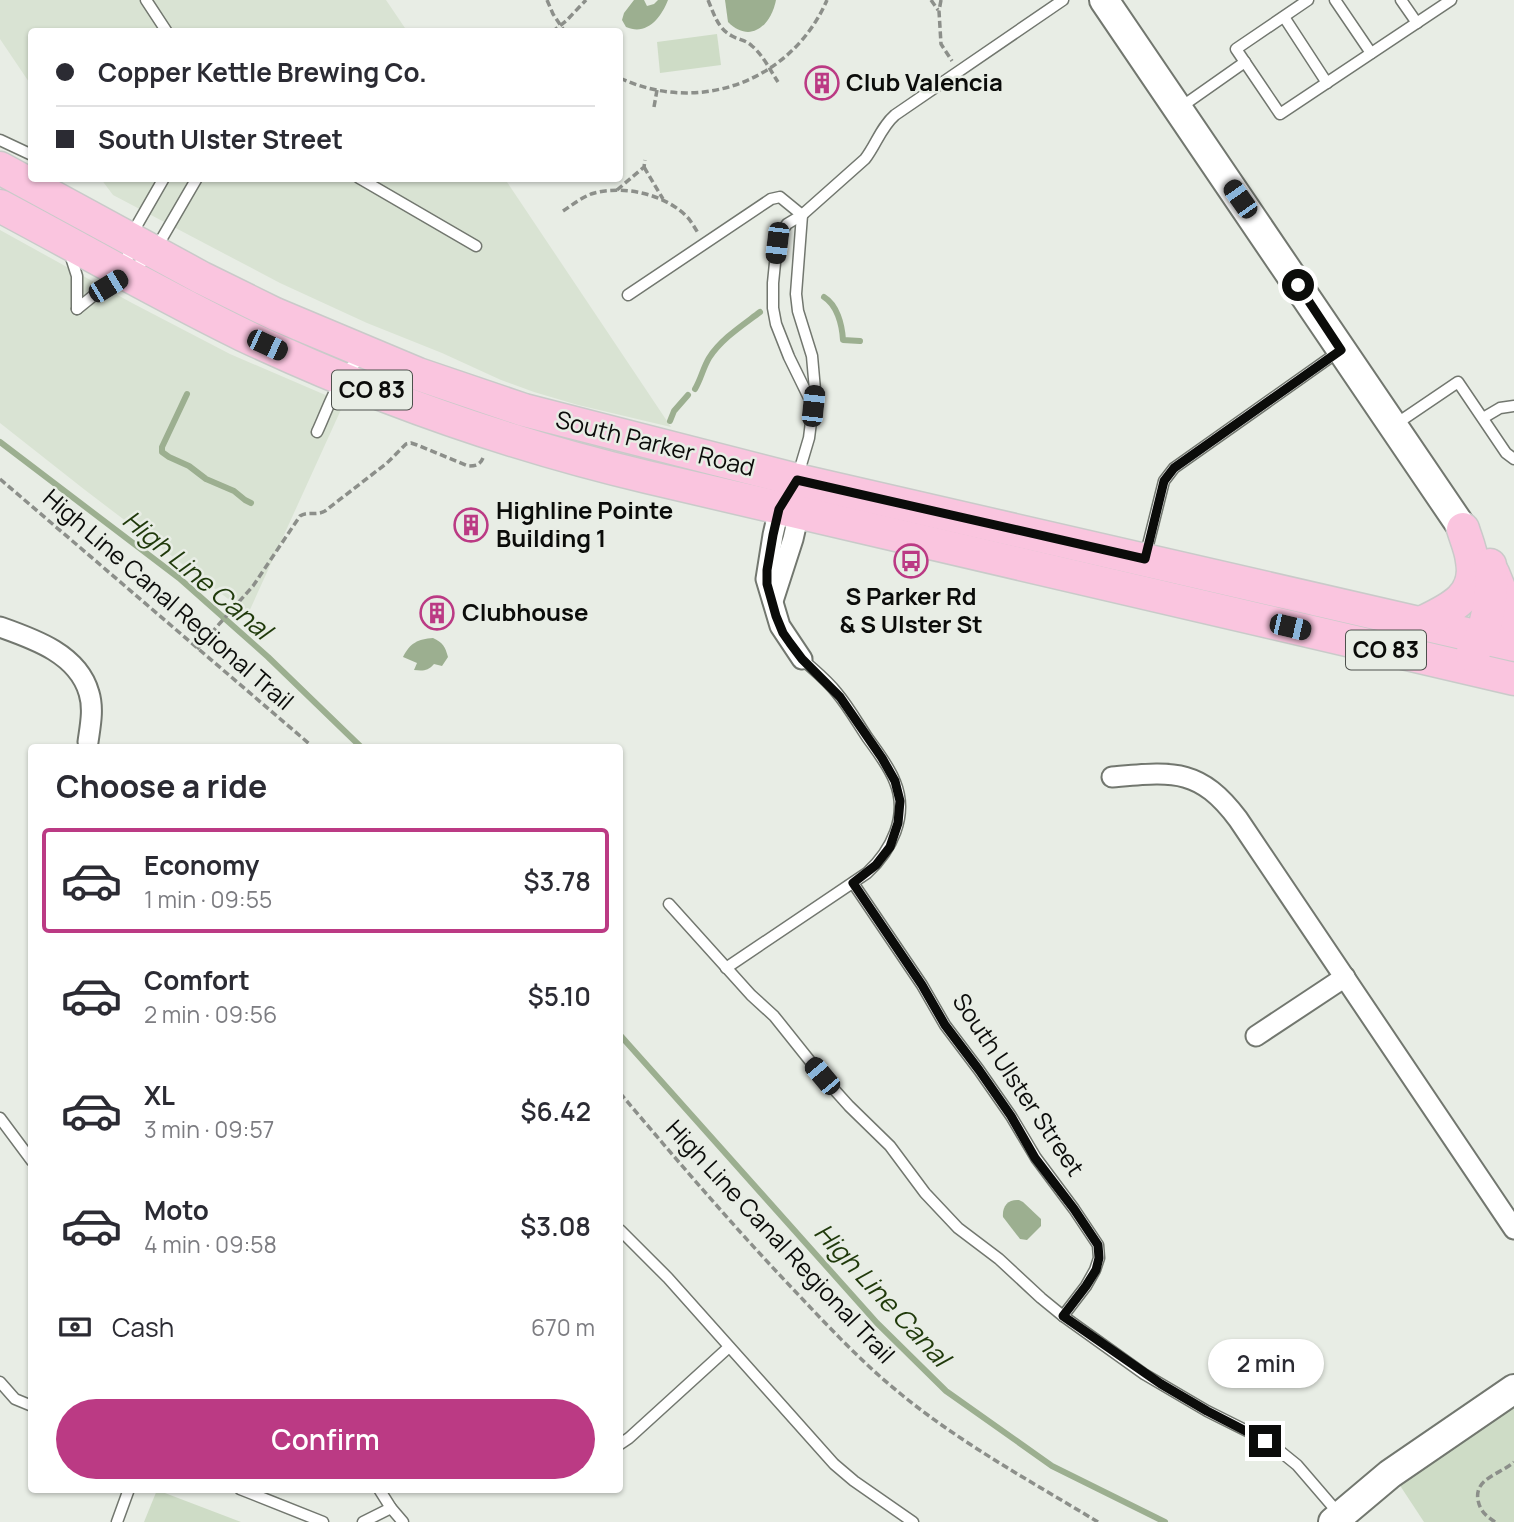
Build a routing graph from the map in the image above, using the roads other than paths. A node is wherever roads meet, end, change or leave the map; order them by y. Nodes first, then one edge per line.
1 (146, 0) edge
2 (1063, 0) edge
3 (1104, 0) edge
4 (1308, 0) edge
5 (1335, 0) edge
6 (1401, 0) edge
7 (1451, 0) edge
8 (1284, 16) junction
9 (1417, 23) junction
10 (164, 28) edge
11 (1371, 53) junction
12 (1245, 62) junction
13 (1327, 83) junction
14 (1178, 110) junction
15 (0, 141) edge
16 (0, 168) edge
17 (28, 168) edge
18 (28, 172) edge
19 (46, 182) edge
20 (163, 182) edge
21 (194, 182) edge
22 (366, 182) edge
23 (0, 206) edge
24 (802, 215) junction
25 (65, 241) junction
26 (141, 245) junction
27 (476, 246) dead end
28 (127, 274) junction
29 (628, 295) dead end
30 (1341, 350) junction
31 (372, 355) junction
32 (342, 378) junction
33 (1514, 405) edge
34 (813, 406) junction
35 (1483, 418) junction
36 (1393, 426) junction
37 (317, 432) dead end
38 (1514, 459) edge
39 (797, 480) junction
40 (789, 511) junction
41 (1463, 529) junction
42 (1490, 565) junction
43 (1141, 575) junction
44 (1514, 616) edge
45 (1421, 623) junction
46 (0, 627) edge
47 (1481, 637) junction
48 (1514, 645) edge
49 (802, 659) joint
50 (1457, 666) junction
51 (1514, 679) edge
52 (88, 743) dead end
53 (1112, 777) dead end
54 (853, 883) junction
55 (669, 904) dead end
56 (726, 968) junction
57 (1345, 977) junction
58 (1256, 1036) dead end
59 (0, 1118) edge
60 (28, 1156) edge
61 (1514, 1229) edge
62 (623, 1233) edge
63 (1063, 1316) junction
64 (729, 1347) junction
65 (0, 1382) edge
66 (1514, 1389) edge
67 (28, 1404) edge
68 (623, 1442) edge
69 (128, 1493) edge
70 (250, 1493) edge
71 (382, 1493) edge
72 (391, 1508) junction
73 (1336, 1519) edge
74 (117, 1522) edge
75 (323, 1522) edge
76 (363, 1522) edge
77 (403, 1522) edge
78 (913, 1522) edge

1 - 10 lane
2 - 24 lane
3 - 14 street
4 - 8 lane
5 - 11 lane
6 - 9 lane
7 - 9 lane
8 - 12 lane
8 - 13 lane
9 - 11 lane
11 - 13 lane
12 - 13 lane
12 - 14 lane
14 - 30 street
15 - 17 lane
16 - 18 main road, South Parker Road / CO 83
19 - 26 main road, South Parker Road / CO 83
20 - 26 lane
21 - 26 lane
22 - 27 lane
23 - 25 main road, South Parker Road / CO 83
24 - 29 lane
24 - 34 lane
24 - 34 lane
25 - 28 main road, South Parker Road / CO 83
25 - 28 lane
26 - 28 lane
26 - 28 lane
26 - 31 main road, South Parker Road / CO 83
28 - 32 main road, South Parker Road / CO 83
30 - 36 street
30 - 43 lane
31 - 32 lane
31 - 39 main road, South Parker Road / CO 83
32 - 37 lane
32 - 40 main road, South Parker Road / CO 83
33 - 35 lane
34 - 39 lane
35 - 36 lane
35 - 38 lane
36 - 41 street
39 - 40 street
39 - 43 main road, South Parker Road / CO 83
40 - 43 main road, South Parker Road / CO 83
40 - 49 street
41 - 42 main road
41 - 45 main road
42 - 44 main road
42 - 47 main road
43 - 45 main road, South Parker Road / CO 83
43 - 50 main road, South Parker Road / CO 83
45 - 47 main road, South Parker Road / CO 83
46 - 52 street
47 - 48 main road, South Parker Road / CO 83
47 - 50 main road
49 - 54 lane
50 - 51 main road, South Parker Road / CO 83
53 - 57 street
54 - 56 lane
54 - 63 lane, South Ulster Street
55 - 56 lane
56 - 63 lane
57 - 58 street
57 - 61 street
59 - 60 lane
62 - 64 lane
63 - 73 lane
64 - 68 lane
64 - 78 lane
65 - 67 lane
66 - 73 street
69 - 74 lane
70 - 75 lane
71 - 72 lane
72 - 76 lane
72 - 77 lane

